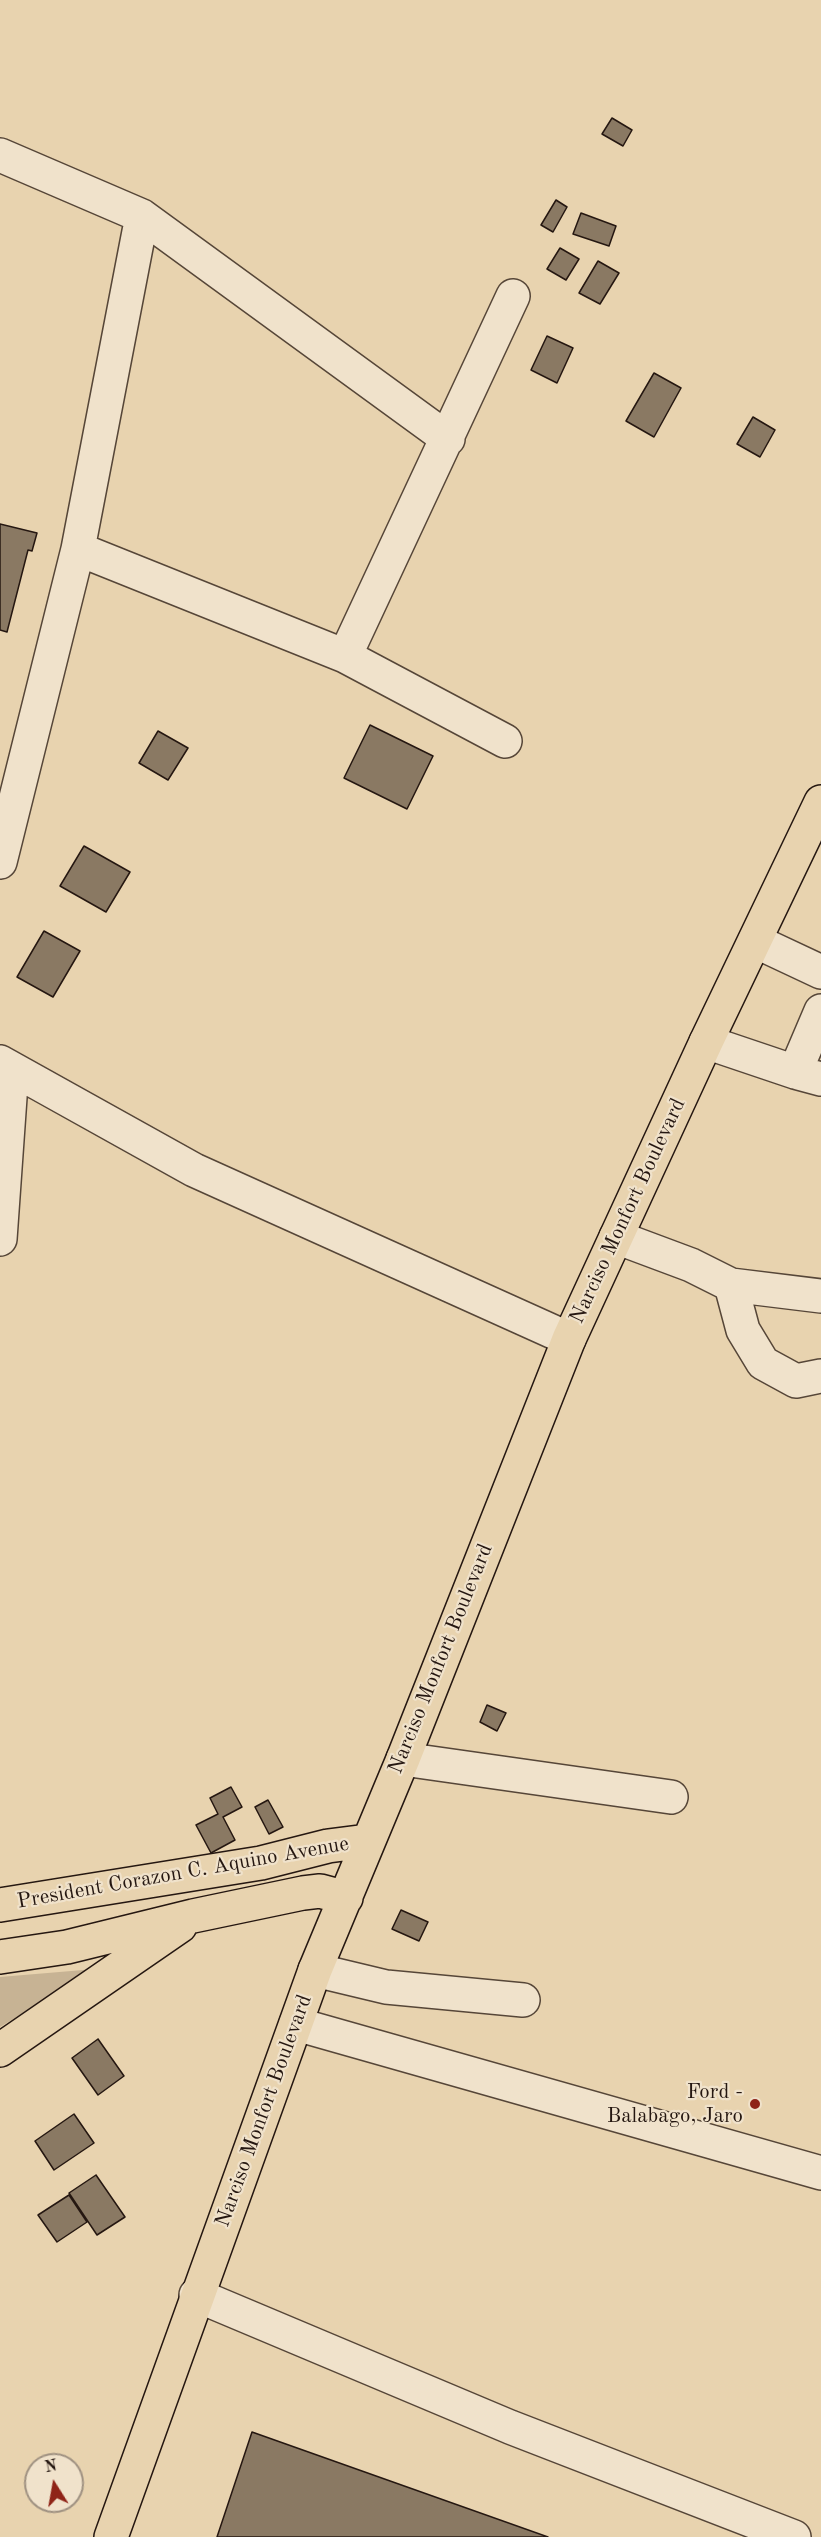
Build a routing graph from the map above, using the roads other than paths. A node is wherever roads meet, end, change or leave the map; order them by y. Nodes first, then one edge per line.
1 (0, 155) edge
2 (142, 216) junction
3 (513, 296) dead end
4 (448, 439) junction
5 (78, 549) junction
6 (345, 656) junction
7 (506, 741) dead end
8 (820, 805) edge
9 (812, 846) edge
10 (0, 862) edge
11 (755, 941) junction
12 (821, 972) edge
13 (821, 1011) edge
14 (706, 1041) junction
15 (6, 1066) edge
16 (808, 1075) edge
17 (616, 1237) junction
18 (0, 1239) edge
19 (731, 1285) junction
20 (821, 1296) edge
21 (569, 1339) junction
22 (821, 1376) edge
23 (403, 1759) junction
24 (671, 1797) dead end
25 (367, 1841) junction
26 (346, 1898) junction
27 (0, 1905) edge
28 (193, 1916) junction
29 (0, 1957) edge
30 (315, 1970) junction
31 (523, 2000) dead end
32 (296, 2024) junction
33 (0, 2050) edge
34 (821, 2173) edge
35 (196, 2295) junction
36 (111, 2537) edge
37 (794, 2537) edge

1 - 2 street
2 - 4 street
2 - 5 street
3 - 4 street
4 - 6 street
5 - 6 street
5 - 10 street
6 - 7 street
8 - 9 main road, Narciso Monfort Boulevard
9 - 11 main road, Narciso Monfort Boulevard
11 - 12 street
11 - 14 main road, Narciso Monfort Boulevard
13 - 16 street
14 - 16 street
14 - 17 main road, Narciso Monfort Boulevard
15 - 18 street
15 - 21 street
17 - 19 street
17 - 21 main road, Narciso Monfort Boulevard
19 - 20 street
19 - 22 street
21 - 23 main road, Narciso Monfort Boulevard
23 - 24 street
23 - 25 main road, Narciso Monfort Boulevard
25 - 26 main road, Narciso Monfort Boulevard
25 - 27 main road, President Corazon C. Aquino Avenue
26 - 28 main road, President Corazon C. Aquino Avenue
26 - 30 main road, Narciso Monfort Boulevard
28 - 29 main road, President Corazon C. Aquino Avenue
28 - 33 main road
30 - 31 street
30 - 32 main road, Narciso Monfort Boulevard
32 - 34 street
32 - 35 main road, Narciso Monfort Boulevard
35 - 36 main road, Narciso Monfort Boulevard
35 - 37 street

